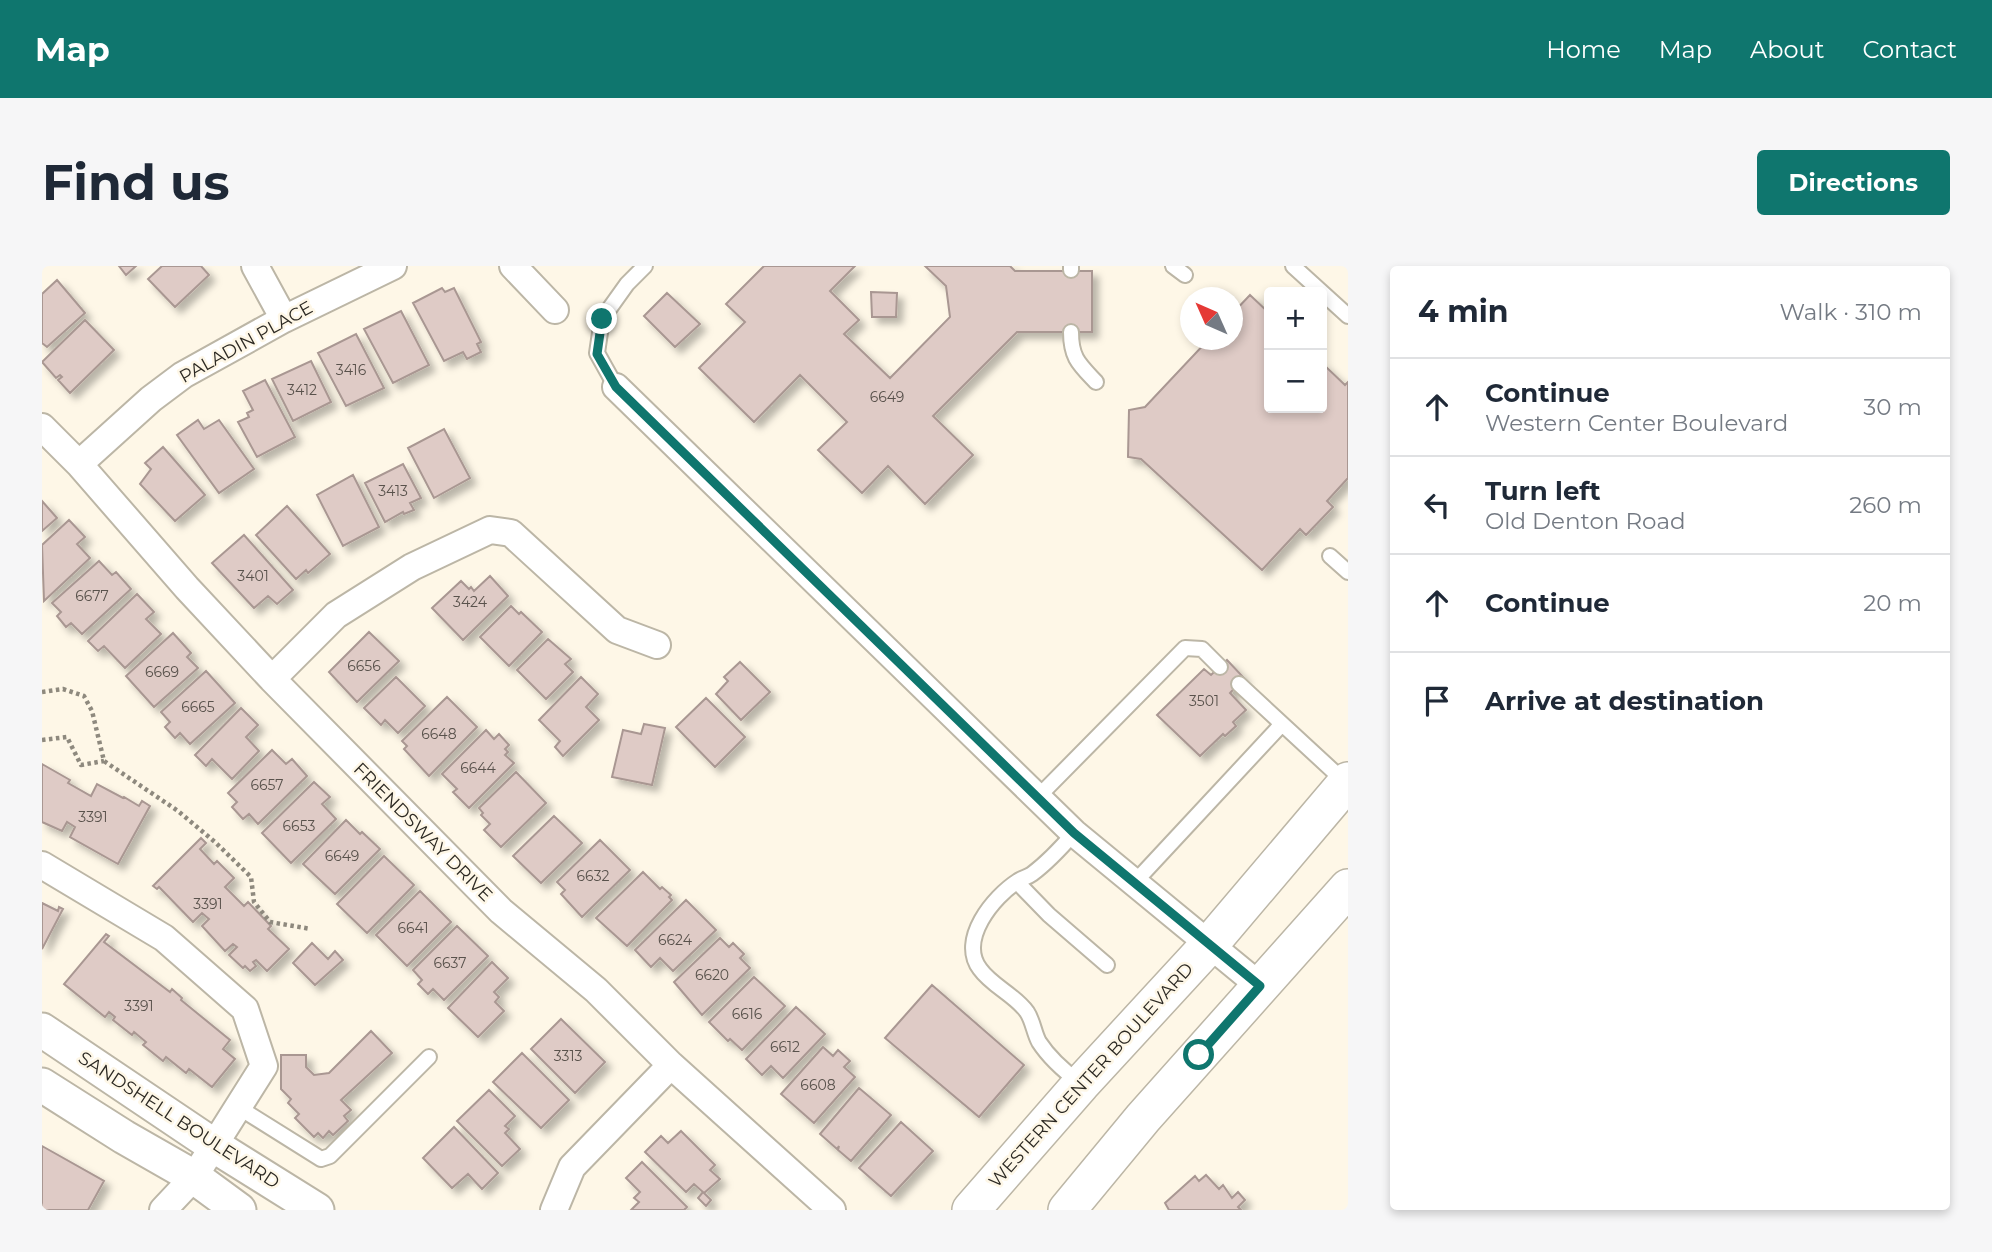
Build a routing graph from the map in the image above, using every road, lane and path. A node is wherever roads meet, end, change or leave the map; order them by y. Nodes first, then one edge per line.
1 (255, 266) edge
2 (393, 266) edge
3 (513, 266) edge
4 (645, 266) edge
5 (1293, 266) edge
6 (555, 310) dead end
7 (1348, 316) edge
8 (284, 319) junction
9 (1070, 332) dead end
10 (1096, 383) dead end
11 (616, 387) joint
12 (42, 427) edge
13 (79, 464) junction
14 (1330, 556) dead end
15 (1348, 572) edge
16 (657, 645) dead end
17 (1220, 667) dead end
18 (272, 679) junction
19 (1239, 684) dead end
20 (42, 692) edge
21 (1282, 724) junction
22 (42, 740) edge
23 (104, 761) junction
24 (1347, 782) edge
25 (1037, 798) junction
26 (1074, 833) junction
27 (42, 864) edge
28 (1017, 882) junction
29 (1135, 882) junction
30 (1348, 888) edge
31 (311, 929) dead end
32 (1209, 945) junction
33 (1107, 965) dead end
34 (1260, 986) junction
35 (42, 1030) edge
36 (429, 1057) dead end
37 (671, 1065) junction
38 (1081, 1084) junction
39 (42, 1085) edge
40 (238, 1107) junction
41 (213, 1145) junction
42 (194, 1177) junction
43 (163, 1210) edge
44 (239, 1210) edge
45 (317, 1210) edge
46 (554, 1210) edge
47 (832, 1210) edge
48 (971, 1210) edge
49 (1067, 1210) edge

1 - 8 street
2 - 8 street, PALADIN PLACE
3 - 6 street
4 - 11 lane
5 - 7 lane
8 - 13 street, PALADIN PLACE
9 - 10 lane
11 - 25 street
12 - 13 street, FRIENDSWAY DRIVE
13 - 18 street, FRIENDSWAY DRIVE
14 - 15 lane
16 - 18 street
17 - 25 lane
18 - 37 street, FRIENDSWAY DRIVE
19 - 21 lane
20 - 23 path
21 - 24 lane
21 - 29 lane
22 - 23 path
23 - 31 path
24 - 32 main road, WESTERN CENTER BOULEVARD
25 - 26 street
26 - 28 lane
26 - 29 street
27 - 40 street
28 - 33 lane
28 - 38 lane
29 - 32 street
30 - 34 main road
32 - 34 street
32 - 38 main road, WESTERN CENTER BOULEVARD
34 - 49 main road
35 - 41 street, SANDSHELL BOULEVARD
36 - 40 lane
37 - 46 street
37 - 47 street, FRIENDSWAY DRIVE
38 - 48 main road, WESTERN CENTER BOULEVARD
39 - 42 street
40 - 41 street
41 - 42 street
41 - 45 street, SANDSHELL BOULEVARD
42 - 43 street
42 - 44 street

